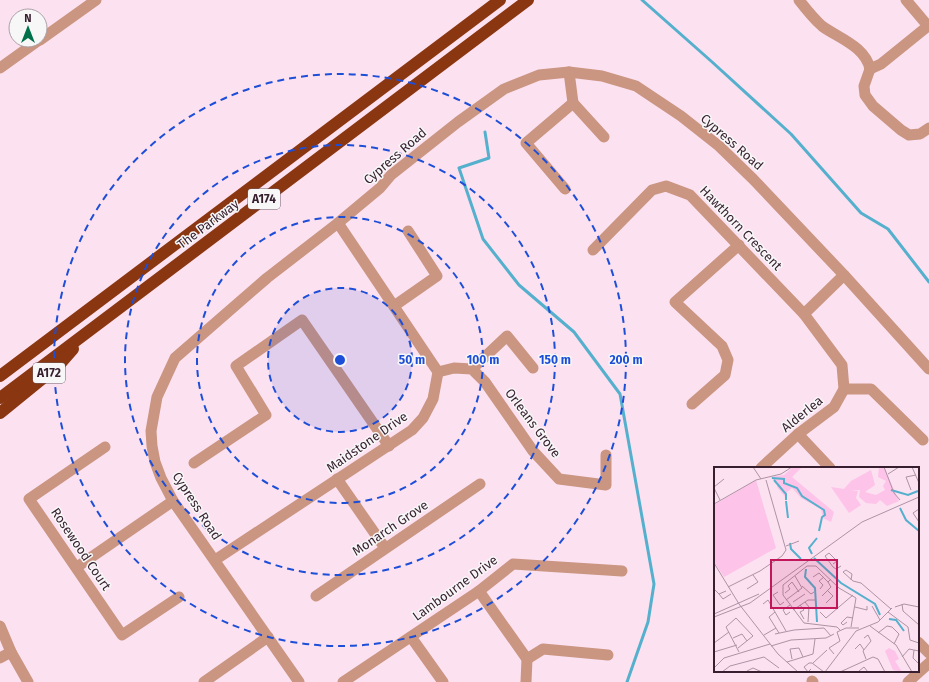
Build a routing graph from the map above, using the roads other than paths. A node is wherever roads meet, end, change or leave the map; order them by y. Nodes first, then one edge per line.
1 (96, 0) edge
2 (500, 0) edge
3 (528, 0) edge
4 (799, 0) edge
5 (906, 0) edge
6 (928, 26) edge
7 (48, 34) edge
8 (29, 48) edge
9 (0, 68) edge
10 (870, 69) junction
11 (569, 72) junction
12 (573, 103) junction
13 (929, 128) edge
14 (604, 138) dead end
15 (565, 189) dead end
16 (338, 223) junction
17 (408, 231) dead end
18 (739, 246) junction
19 (593, 250) dead end
20 (844, 275) junction
21 (394, 306) junction
22 (804, 314) junction
23 (68, 325) junction
24 (93, 327) junction
25 (0, 367) edge
26 (533, 368) dead end
27 (472, 369) junction
28 (929, 369) edge
29 (438, 372) junction
30 (0, 376) edge
31 (844, 389) junction
32 (0, 398) edge
33 (692, 404) dead end
34 (0, 412) edge
35 (798, 434) junction
36 (923, 440) dead end
37 (389, 446) junction
38 (105, 447) dead end
39 (606, 455) dead end
40 (194, 463) dead end
41 (761, 467) edge
42 (829, 467) edge
43 (337, 479) junction
44 (480, 484) dead end
45 (174, 501) junction
46 (385, 548) junction
47 (215, 560) junction
48 (77, 567) junction
49 (622, 571) dead end
50 (479, 591) junction
51 (316, 596) dead end
52 (179, 597) dead end
53 (0, 626) edge
54 (268, 637) junction
55 (411, 637) junction
56 (919, 643) edge
57 (11, 652) junction
58 (929, 654) edge
59 (608, 655) dead end
60 (0, 658) edge
61 (527, 659) junction
62 (929, 663) edge
63 (28, 682) edge
64 (204, 682) edge
65 (299, 682) edge
66 (343, 682) edge
67 (443, 682) edge
68 (526, 682) edge
69 (908, 682) edge

1 - 7 street
2 - 23 highway, The Parkway / A174
3 - 24 highway, The Parkway / A174
4 - 10 street
5 - 6 street
6 - 10 street
8 - 9 street
10 - 13 street
11 - 12 street
11 - 16 street, Cypress Road
11 - 20 street, Cypress Road
12 - 14 street
12 - 15 street
16 - 21 street
16 - 45 street, Cypress Road
17 - 21 street
18 - 19 street, Hawthorn Crescent
18 - 22 street, Hawthorn Crescent
18 - 33 street
20 - 22 street
20 - 28 street, Cypress Road
21 - 29 street
22 - 31 street
23 - 25 highway, A174
23 - 30 highway, The Parkway / A174
24 - 32 highway, The Parkway / A174
24 - 34 highway, A172
26 - 27 street
27 - 29 street
27 - 39 street, Orleans Grove
29 - 37 street, Maidstone Drive
31 - 35 street, Alderlea
31 - 36 street
35 - 41 street, Alderlea
35 - 42 street
37 - 40 street
37 - 43 street, Maidstone Drive
38 - 48 street, Rosewood Court
43 - 46 street
43 - 47 street, Maidstone Drive
44 - 46 street, Monarch Grove
45 - 47 street, Cypress Road
45 - 48 street
46 - 51 street, Monarch Grove
47 - 54 street, Cypress Road
48 - 52 street, Rosewood Court
49 - 50 street, Lambourne Drive
50 - 55 street, Lambourne Drive
50 - 61 street
53 - 57 street
54 - 64 street
54 - 65 street, Cypress Road
55 - 66 street, Lambourne Drive
55 - 67 street
56 - 58 street
57 - 60 street
57 - 63 street
59 - 61 street
61 - 68 street
62 - 69 street

